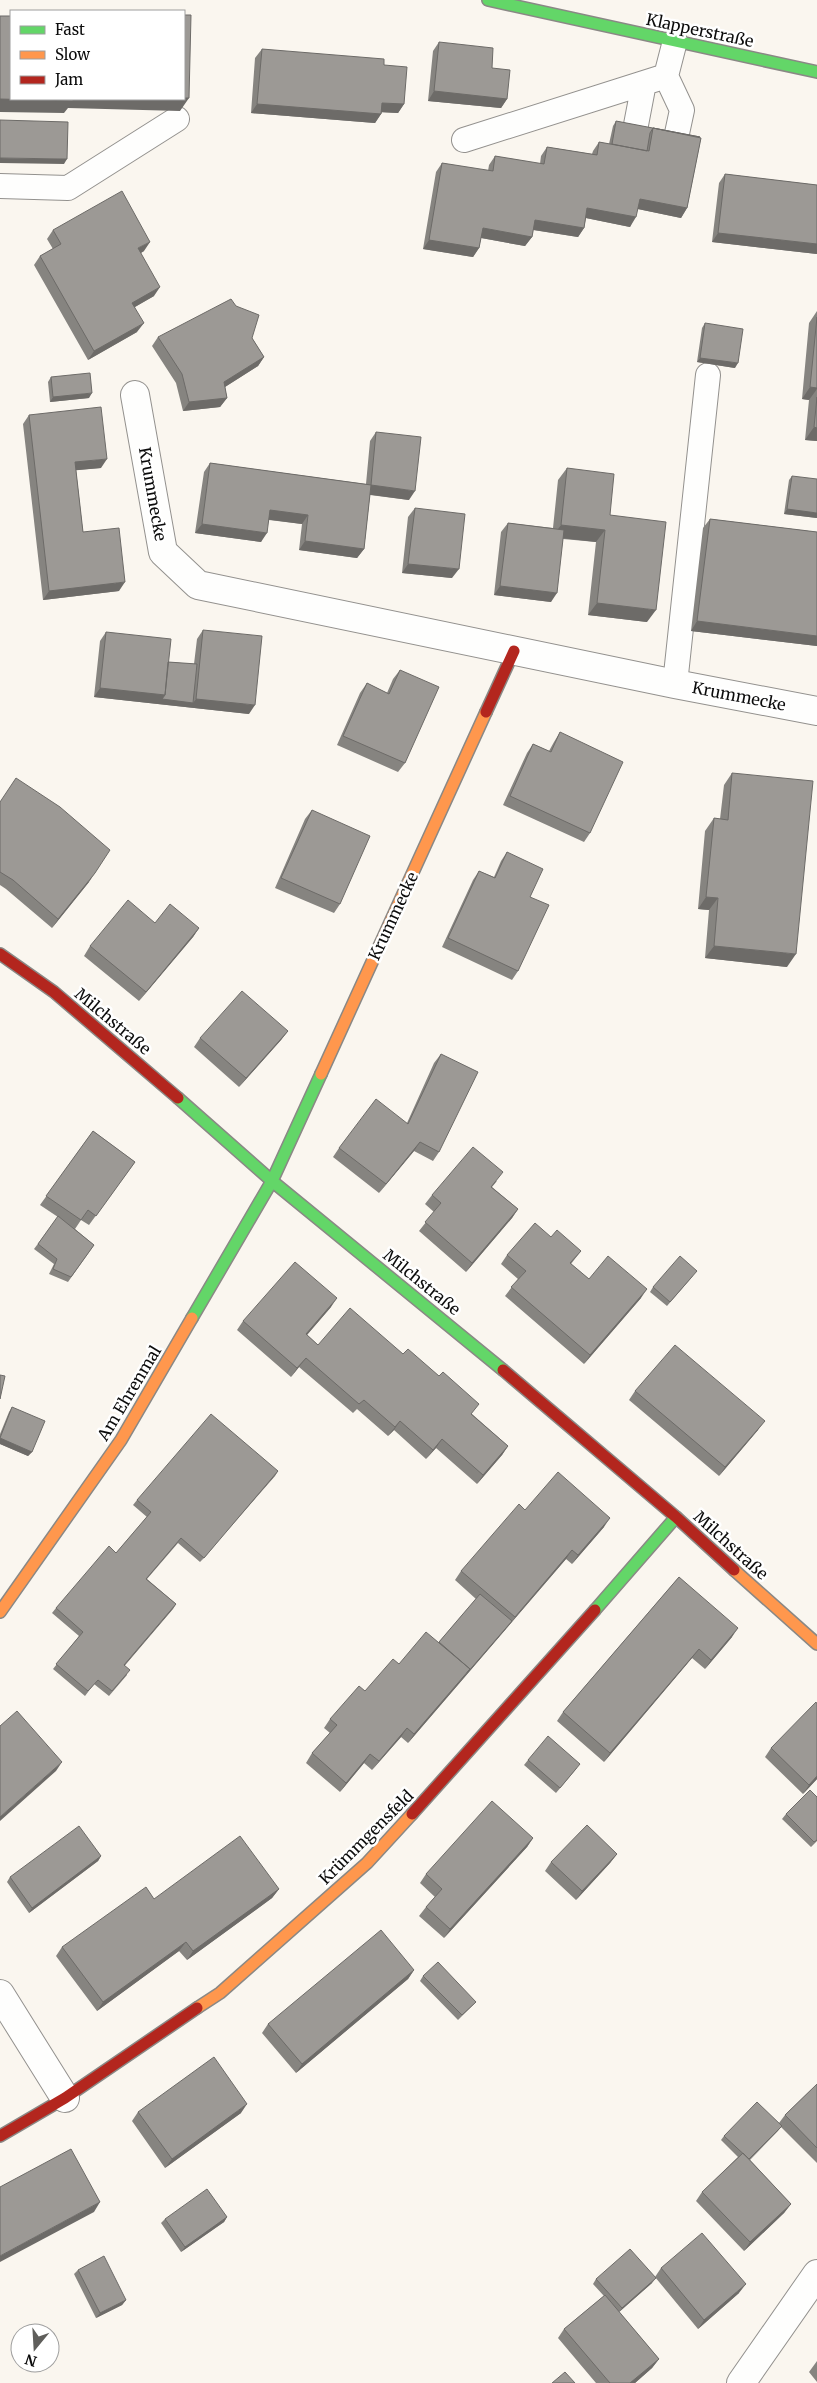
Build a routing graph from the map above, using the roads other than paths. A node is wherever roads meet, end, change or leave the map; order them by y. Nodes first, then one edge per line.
1 (488, 0) edge
2 (675, 40) junction
3 (817, 72) edge
4 (655, 79) junction
5 (177, 120) dead end
6 (634, 130) edge
7 (676, 138) edge
8 (464, 140) dead end
9 (0, 186) edge
10 (708, 375) dead end
11 (135, 395) dead end
12 (514, 651) junction
13 (675, 684) junction
14 (817, 711) edge
15 (0, 954) edge
16 (272, 1181) junction
17 (676, 1517) junction
18 (0, 1612) edge
19 (817, 1644) edge
20 (0, 1994) edge
21 (66, 2098) junction
22 (0, 2136) edge
23 (817, 2274) edge
24 (741, 2383) edge

1 - 2 street, Klapperstraße
2 - 3 street, Klapperstraße
2 - 4 lane
4 - 6 lane
4 - 7 lane
4 - 8 lane
5 - 9 lane
10 - 13 lane
11 - 12 street, Krummecke
12 - 13 street, Krummecke
12 - 16 street, Krummecke
13 - 14 street, Krummecke
15 - 16 street, Milchstraße
16 - 17 street, Milchstraße
16 - 18 street, Am Ehrenmal
17 - 19 street, Milchstraße
17 - 21 street, Krümmgensfeld
20 - 21 street
21 - 22 street, Krümmgensfeld
23 - 24 street

